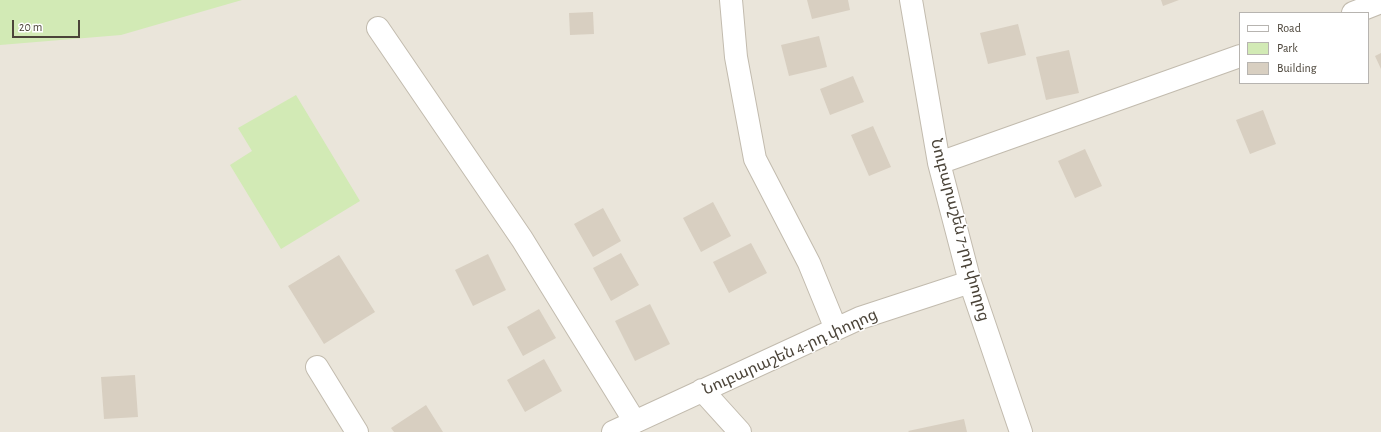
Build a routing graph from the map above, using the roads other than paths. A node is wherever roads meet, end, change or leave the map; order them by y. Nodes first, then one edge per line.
1 (731, 0) edge
2 (910, 0) edge
3 (1381, 2) edge
4 (1356, 12) edge
5 (378, 28) dead end
6 (1239, 56) edge
7 (939, 163) junction
8 (970, 282) junction
9 (836, 329) junction
10 (317, 367) dead end
11 (702, 390) junction
12 (635, 422) junction
13 (357, 432) edge
14 (613, 432) edge
15 (740, 432) edge
16 (1021, 432) edge

1 - 9 street
2 - 7 street, Նուբարաշեն 7-րդ փողոց
3 - 4 street
5 - 12 street
6 - 7 street
7 - 8 street, Նուբարաշեն 7-րդ փողոց
8 - 9 street, Նուբարաշեն 4-րդ փողոց
8 - 16 street, Նուբարաշեն 7-րդ փողոց
9 - 11 street, Նուբարաշեն 4-րդ փողոց
10 - 13 street
11 - 12 street, Նուբարաշեն 4-րդ փողոց
11 - 15 street
12 - 14 street, Նուբարաշեն 4-րդ փողոց

